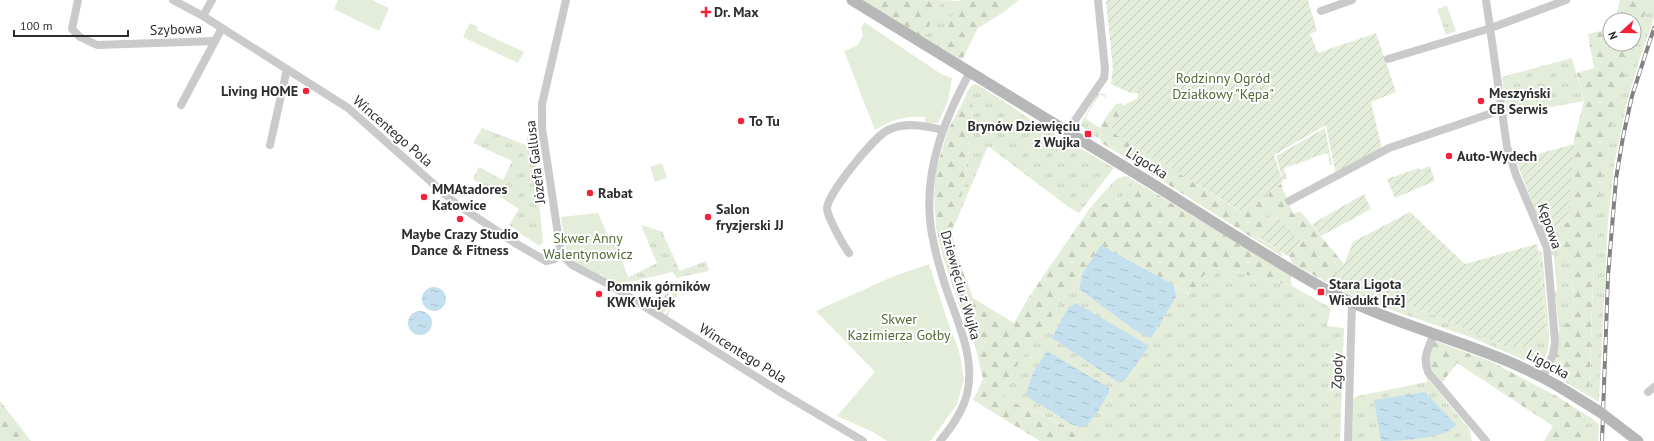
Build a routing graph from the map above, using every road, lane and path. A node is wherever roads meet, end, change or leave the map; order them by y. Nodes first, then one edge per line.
1 (78, 0) edge
2 (173, 0) edge
3 (212, 0) edge
4 (566, 0) edge
5 (852, 0) edge
6 (1098, 0) edge
7 (1352, 0) edge
8 (1486, 0) edge
9 (1566, 0) edge
10 (1321, 11) dead end
11 (203, 16) junction
12 (222, 28) junction
13 (1491, 28) junction
14 (215, 41) junction
15 (1388, 59) dead end
16 (287, 69) junction
17 (970, 72) junction
18 (181, 105) dead end
19 (1501, 110) junction
20 (942, 130) junction
21 (1067, 132) junction
22 (270, 145) dead end
23 (1289, 201) dead end
24 (560, 251) junction
25 (849, 253) dead end
26 (1352, 302) junction
27 (1434, 333) junction
28 (1543, 377) junction
29 (863, 441) edge
30 (940, 441) edge
31 (1348, 441) edge
32 (1486, 441) edge
33 (1638, 441) edge

1 - 14 street, Szybowa
2 - 11 street, Wincentego Pola
3 - 11 street
4 - 24 street, Józefa Gallusa
5 - 17 street, Ligocka
6 - 21 street
7 - 10 street
8 - 13 street, Kępowa
9 - 13 street
11 - 12 street, Wincentego Pola
12 - 14 street
12 - 16 street, Wincentego Pola
13 - 15 street
13 - 19 street, Kępowa
14 - 18 street
16 - 22 street
16 - 24 street, Wincentego Pola
17 - 20 street, Dziewięciu z Wujka
17 - 21 street, Ligocka
19 - 23 street
19 - 28 street, Kępowa
20 - 25 street
20 - 30 street, Dziewięciu z Wujka
21 - 26 street, Ligocka
24 - 29 street, Wincentego Pola
26 - 27 street, Ligocka
26 - 31 street, Zgody
27 - 28 street, Ligocka
27 - 32 street
28 - 33 street, Ligocka, bridge

